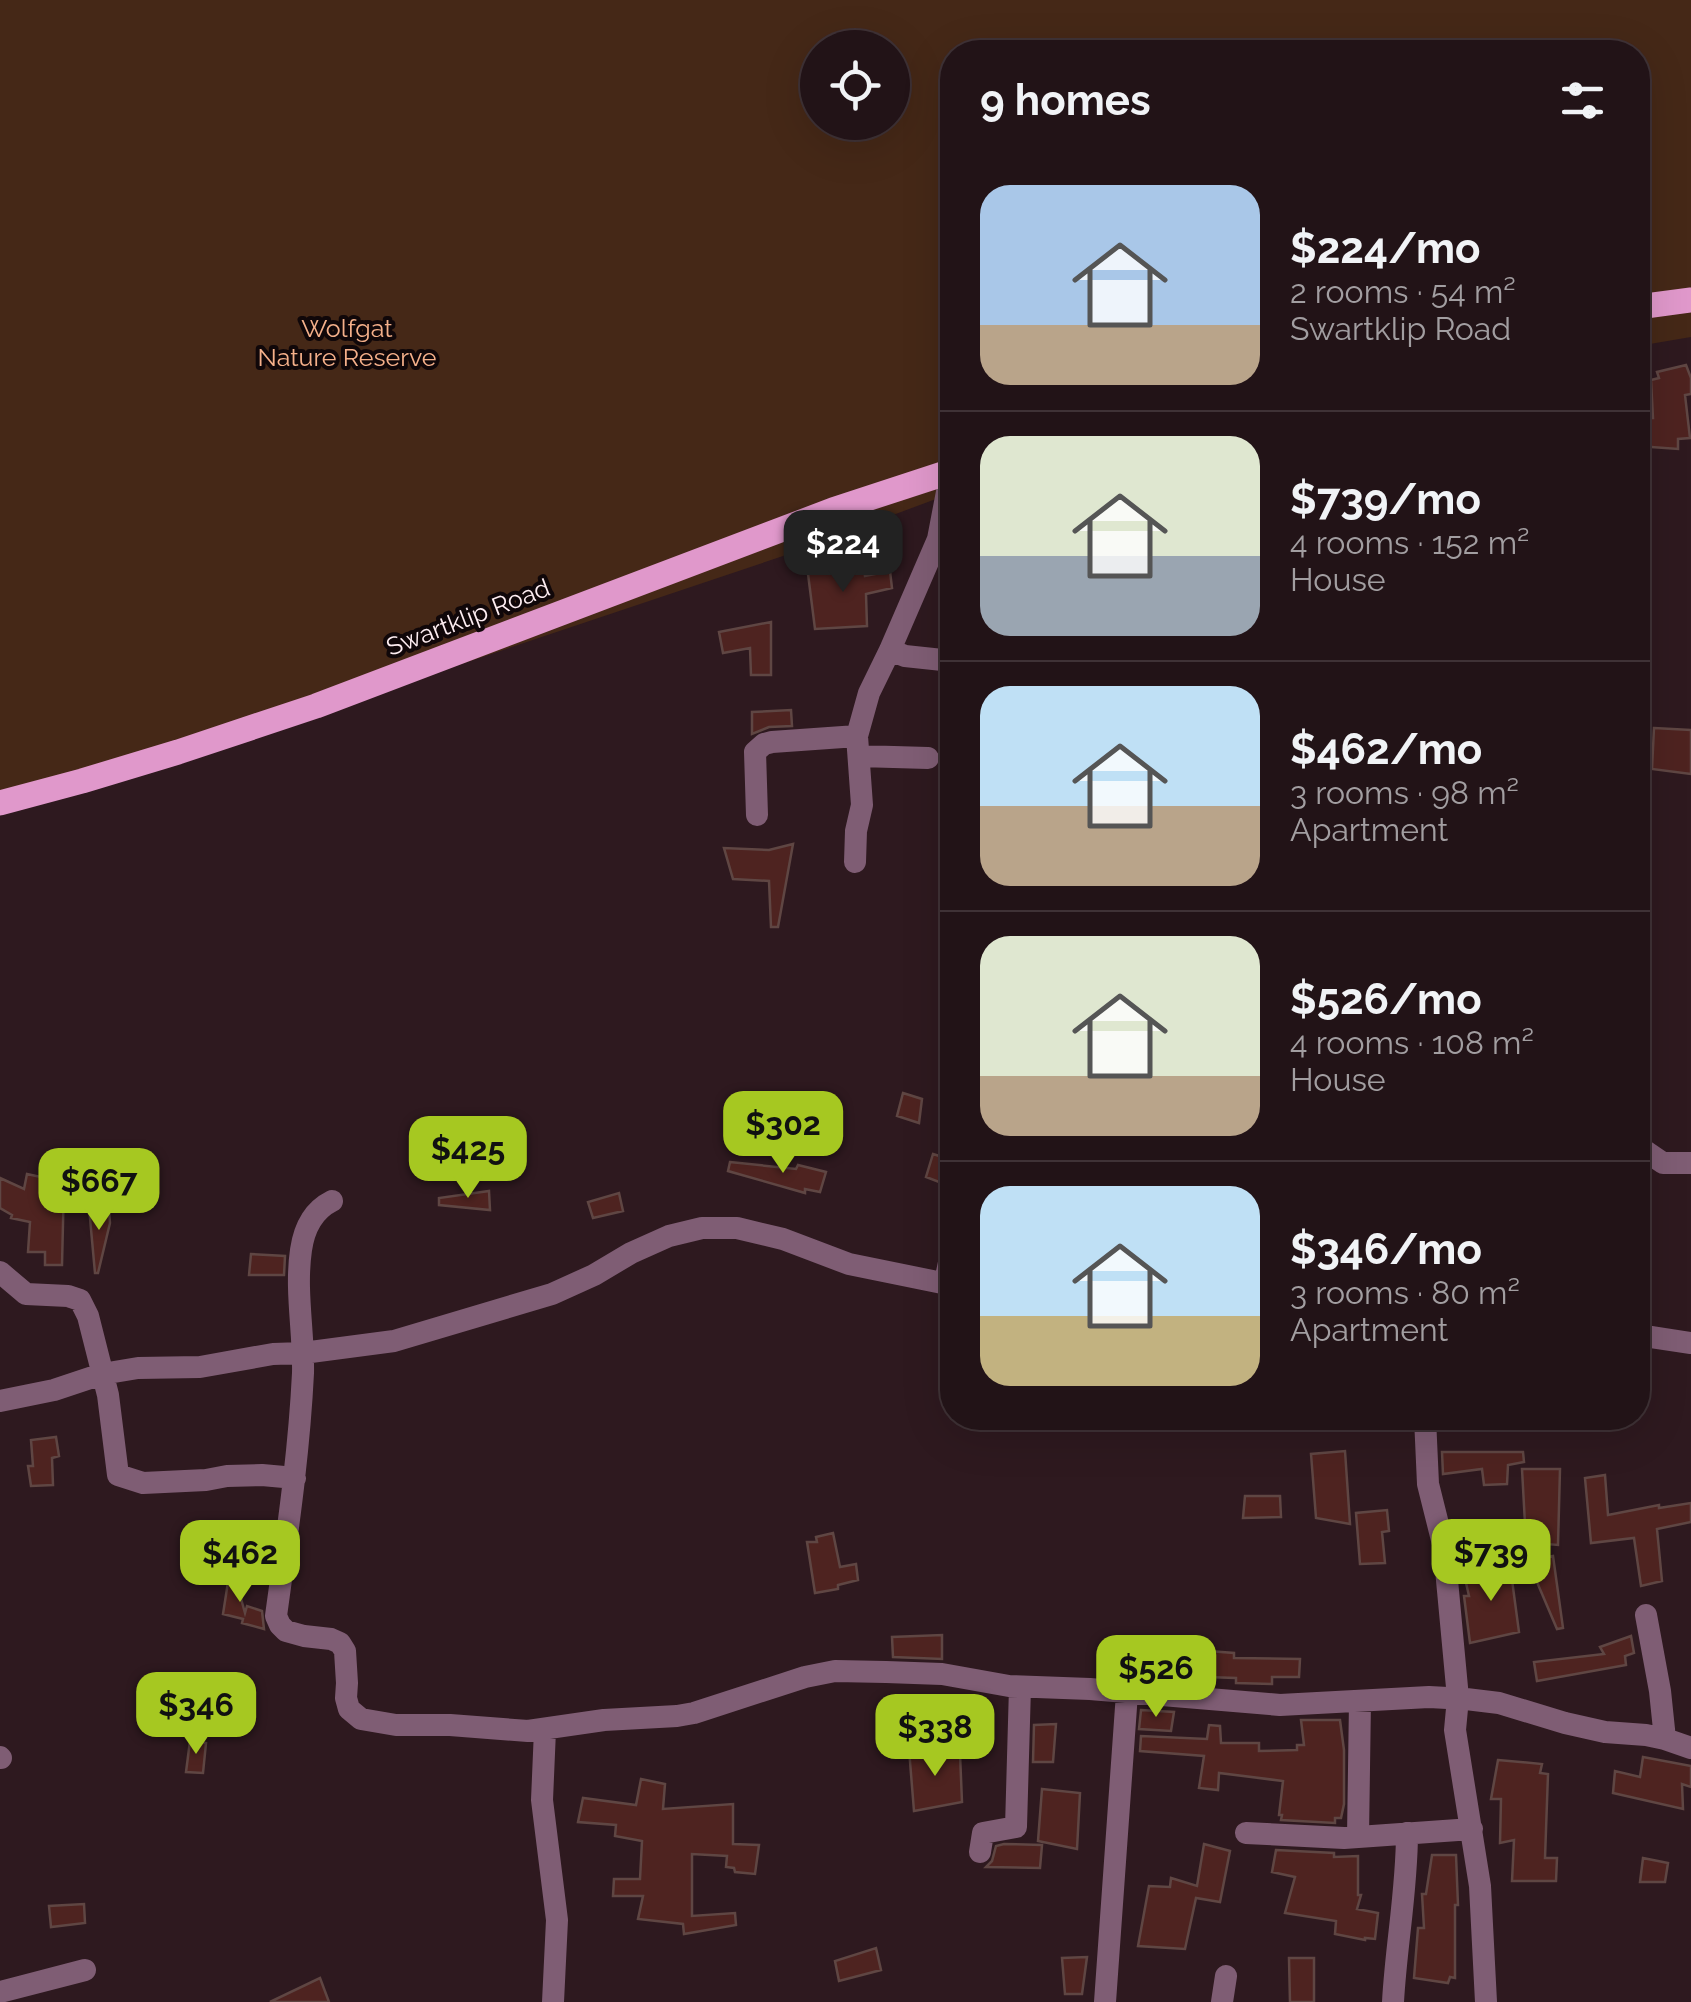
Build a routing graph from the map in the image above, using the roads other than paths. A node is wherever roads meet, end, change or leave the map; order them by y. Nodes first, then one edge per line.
1 (1691, 300) edge
2 (1650, 305) edge
3 (940, 475) edge
4 (940, 529) edge
5 (890, 650) junction
6 (940, 659) edge
7 (858, 746) junction
8 (928, 758) dead end
9 (0, 802) edge
10 (757, 815) dead end
11 (855, 862) dead end
12 (1650, 1154) edge
13 (1691, 1163) edge
14 (332, 1201) dead end
15 (0, 1272) edge
16 (940, 1281) edge
17 (1650, 1337) edge
18 (1691, 1342) edge
19 (304, 1353) junction
20 (102, 1374) junction
21 (0, 1401) edge
22 (1426, 1430) edge
23 (295, 1478) junction
24 (1646, 1615) dead end
25 (1020, 1687) junction
26 (1126, 1693) junction
27 (1458, 1698) junction
28 (1360, 1700) junction
29 (545, 1730) junction
30 (1665, 1739) junction
31 (1691, 1748) edge
32 (1472, 1829) junction
33 (1246, 1833) dead end
34 (1407, 1834) junction
35 (1358, 1837) junction
36 (980, 1852) dead end
37 (85, 1970) dead end
38 (1226, 1976) dead end
39 (0, 1992) edge
40 (553, 2002) edge
41 (1105, 2002) edge
42 (1222, 2002) edge
43 (1393, 2002) edge
44 (1486, 2002) edge

1 - 2 main road
3 - 9 main road, Swartklip Road
4 - 5 street
5 - 6 street
5 - 7 street
7 - 8 street
7 - 10 street
7 - 11 street
12 - 13 street
14 - 19 street
15 - 20 street
16 - 19 street
17 - 18 street
19 - 20 street
19 - 23 street
20 - 21 street
20 - 23 street
22 - 27 street
23 - 29 street
24 - 30 street
25 - 26 street
25 - 29 street
25 - 36 street
26 - 28 street
26 - 41 street
27 - 28 street
27 - 30 street
27 - 32 street
28 - 35 street
29 - 40 street
30 - 31 street
32 - 34 street
32 - 44 street
33 - 35 street
34 - 35 street
34 - 43 street
37 - 39 street
38 - 42 street

